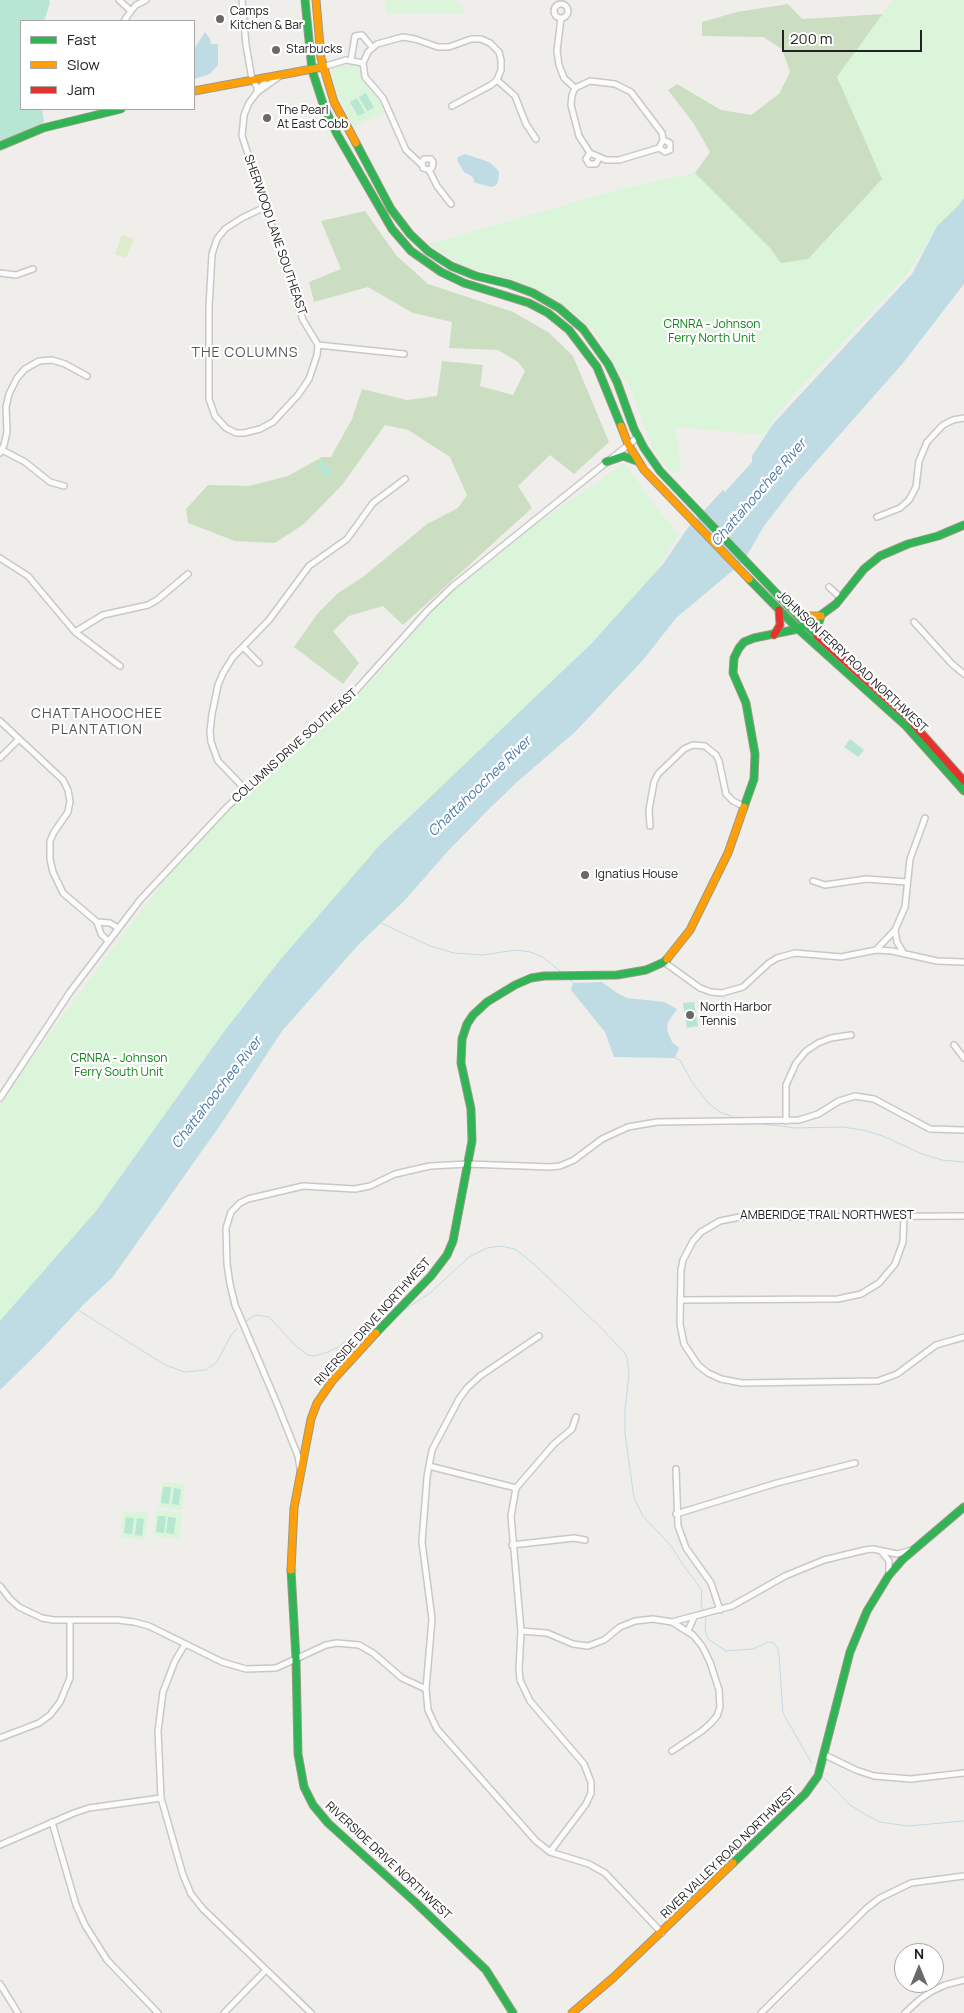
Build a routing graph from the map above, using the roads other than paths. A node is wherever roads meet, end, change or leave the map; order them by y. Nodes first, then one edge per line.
1 (119, 0) edge
2 (146, 0) edge
3 (242, 0) edge
4 (305, 0) edge
5 (316, 0) edge
6 (559, 2) edge
7 (131, 11) junction
8 (561, 18) junction
9 (125, 20) edge
10 (372, 47) junction
11 (351, 60) junction
12 (363, 63) junction
13 (322, 67) junction
14 (312, 70) junction
15 (282, 75) junction
16 (264, 77) junction
17 (252, 79) junction
18 (497, 80) junction
19 (575, 88) junction
20 (195, 92) edge
21 (258, 93) junction
22 (452, 106) dead end
23 (116, 110) edge
24 (536, 139) dead end
25 (663, 140) junction
26 (0, 146) edge
27 (659, 148) junction
28 (590, 152) junction
29 (599, 158) junction
30 (422, 165) junction
31 (429, 170) junction
32 (451, 204) dead end
33 (265, 207) junction
34 (33, 269) dead end
35 (0, 273) edge
36 (318, 345) junction
37 (48, 353) dead end
38 (404, 354) dead end
39 (48, 360) junction
40 (87, 376) dead end
41 (964, 418) edge
42 (638, 438) junction
43 (628, 444) junction
44 (1, 452) edge
45 (606, 462) junction
46 (639, 462) junction
47 (405, 479) dead end
48 (64, 486) dead end
49 (878, 518) dead end
50 (964, 525) edge
51 (0, 558) edge
52 (188, 574) dead end
53 (829, 587) dead end
54 (841, 598) junction
55 (779, 610) junction
56 (795, 612) junction
57 (821, 615) junction
58 (914, 622) dead end
59 (806, 625) junction
60 (798, 629) junction
61 (75, 632) junction
62 (774, 635) junction
63 (821, 639) junction
64 (243, 647) junction
65 (259, 663) dead end
66 (120, 666) dead end
67 (964, 674) edge
68 (0, 720) edge
69 (19, 739) junction
70 (0, 758) edge
71 (964, 781) edge
72 (245, 789) junction
73 (964, 791) edge
74 (745, 807) junction
75 (924, 818) dead end
76 (650, 826) dead end
77 (813, 881) dead end
78 (907, 882) junction
79 (98, 922) junction
80 (118, 928) junction
81 (895, 930) junction
82 (108, 941) junction
83 (876, 950) junction
84 (903, 952) junction
85 (664, 962) junction
86 (964, 962) edge
87 (851, 1034) dead end
88 (954, 1045) dead end
89 (964, 1058) edge
90 (0, 1098) edge
91 (786, 1121) junction
92 (964, 1130) edge
93 (468, 1164) junction
94 (904, 1216) junction
95 (964, 1216) edge
96 (680, 1300) junction
97 (539, 1336) dead end
98 (964, 1337) edge
99 (576, 1416) dead end
100 (854, 1463) dead end
101 (429, 1466) junction
102 (676, 1469) dead end
103 (300, 1470) junction
104 (516, 1488) junction
105 (964, 1507) edge
106 (676, 1514) junction
107 (585, 1540) dead end
108 (512, 1545) junction
109 (912, 1550) junction
110 (881, 1551) junction
111 (889, 1575) junction
112 (0, 1586) edge
113 (720, 1610) junction
114 (694, 1616) junction
115 (70, 1620) junction
116 (672, 1622) junction
117 (688, 1631) junction
118 (521, 1632) junction
119 (185, 1644) junction
120 (296, 1659) junction
121 (426, 1689) junction
122 (0, 1738) edge
123 (672, 1751) dead end
124 (825, 1755) junction
125 (964, 1773) edge
126 (161, 1798) junction
127 (52, 1822) junction
128 (0, 1845) edge
129 (550, 1852) junction
130 (964, 1876) edge
131 (662, 1933) junction
132 (266, 1970) junction
133 (964, 1980) edge
134 (0, 1984) edge
135 (18, 2013) edge
136 (158, 2013) edge
137 (224, 2013) edge
138 (311, 2013) edge
139 (513, 2013) edge
140 (572, 2013) edge
141 (761, 2013) edge
142 (905, 2013) edge

1 - 7 street
2 - 7 street
3 - 17 street
4 - 14 street, JOHNSON FERRY ROAD NORTHWEST
5 - 13 street, JOHNSON FERRY ROAD NORTHWEST
6 - 8 street
6 - 8 street
7 - 9 street
8 - 19 street
10 - 11 street
10 - 12 street
10 - 18 street
11 - 12 street
11 - 13 street
12 - 30 street
13 - 14 street
13 - 42 street, JOHNSON FERRY ROAD NORTHWEST
14 - 15 street
14 - 43 street, JOHNSON FERRY ROAD NORTHWEST
15 - 16 street
15 - 21 street, SHERWOOD LANE SOUTHEAST
16 - 17 street
16 - 21 street, SHERWOOD LANE SOUTHEAST
17 - 20 street
17 - 21 street
18 - 22 street
18 - 24 street
19 - 25 street
19 - 28 street
21 - 33 street, SHERWOOD LANE SOUTHEAST
23 - 26 street
25 - 27 street
25 - 27 street
27 - 29 street
28 - 29 street
28 - 29 street
30 - 31 street
30 - 31 street
31 - 32 street
33 - 36 street, SHERWOOD LANE SOUTHEAST
33 - 36 street
34 - 35 street
36 - 38 street
37 - 39 street
39 - 40 street
39 - 44 street
41 - 49 street
42 - 43 street, COLUMNS DRIVE SOUTHEAST
42 - 56 street, JOHNSON FERRY ROAD NORTHWEST
43 - 45 street, COLUMNS DRIVE SOUTHEAST
43 - 46 street, JOHNSON FERRY ROAD NORTHWEST
44 - 48 street
45 - 46 street
45 - 72 street, COLUMNS DRIVE SOUTHEAST
46 - 55 street, JOHNSON FERRY ROAD NORTHWEST
47 - 64 street
50 - 54 street, RIVERSIDE DRIVE NORTHWEST
51 - 61 street
52 - 61 street
53 - 54 street
54 - 57 street, RIVERSIDE DRIVE NORTHWEST
55 - 60 street, JOHNSON FERRY ROAD NORTHWEST
55 - 62 street
56 - 57 street
56 - 59 street, JOHNSON FERRY ROAD NORTHWEST
57 - 59 street, RIVERSIDE DRIVE NORTHWEST
57 - 63 street
58 - 67 street
59 - 60 street, RIVERSIDE DRIVE NORTHWEST
59 - 63 street, JOHNSON FERRY ROAD NORTHWEST
60 - 62 street, RIVERSIDE DRIVE NORTHWEST
60 - 73 street, JOHNSON FERRY ROAD NORTHWEST
61 - 66 street
62 - 74 street, RIVERSIDE DRIVE NORTHWEST
63 - 71 street, JOHNSON FERRY ROAD NORTHWEST
64 - 65 street
64 - 72 street
68 - 69 street
69 - 70 street
69 - 79 street
72 - 80 street, COLUMNS DRIVE SOUTHEAST
74 - 76 street
74 - 85 street, RIVERSIDE DRIVE NORTHWEST
75 - 78 street
77 - 78 street
78 - 81 street
79 - 80 street
79 - 82 street
80 - 82 street, COLUMNS DRIVE SOUTHEAST
81 - 83 street
81 - 84 street
82 - 90 street, COLUMNS DRIVE SOUTHEAST
83 - 84 street
83 - 85 street
84 - 86 street
85 - 93 street, RIVERSIDE DRIVE NORTHWEST
87 - 91 street
88 - 89 street
91 - 92 street
91 - 93 street
93 - 103 street, RIVERSIDE DRIVE NORTHWEST
93 - 103 street
94 - 95 street, AMBERIDGE TRAIL NORTHWEST
94 - 96 street
94 - 96 street, AMBERIDGE TRAIL NORTHWEST
96 - 98 street, AMBERIDGE TRAIL NORTHWEST
97 - 101 street
99 - 104 street
100 - 106 street
101 - 104 street
101 - 121 street
102 - 106 street
103 - 120 street, RIVERSIDE DRIVE NORTHWEST
104 - 108 street
105 - 109 street, RIVER VALLEY ROAD NORTHWEST
106 - 113 street
107 - 108 street
108 - 118 street
109 - 110 street
109 - 111 street, RIVER VALLEY ROAD NORTHWEST
110 - 111 street
110 - 113 street
111 - 124 street, RIVER VALLEY ROAD NORTHWEST
112 - 115 street
113 - 114 street
114 - 116 street
114 - 117 street
115 - 119 street
115 - 122 street
116 - 117 street
116 - 118 street
117 - 123 street
118 - 129 street
119 - 120 street
119 - 126 street
120 - 121 street
120 - 139 street, RIVERSIDE DRIVE NORTHWEST
121 - 129 street
124 - 125 street
124 - 131 street, RIVER VALLEY ROAD NORTHWEST
126 - 127 street
126 - 132 street
127 - 128 street
127 - 136 street
129 - 131 street
130 - 141 street
131 - 140 street, RIVER VALLEY ROAD NORTHWEST
132 - 137 street
132 - 138 street
133 - 142 street
134 - 135 street

